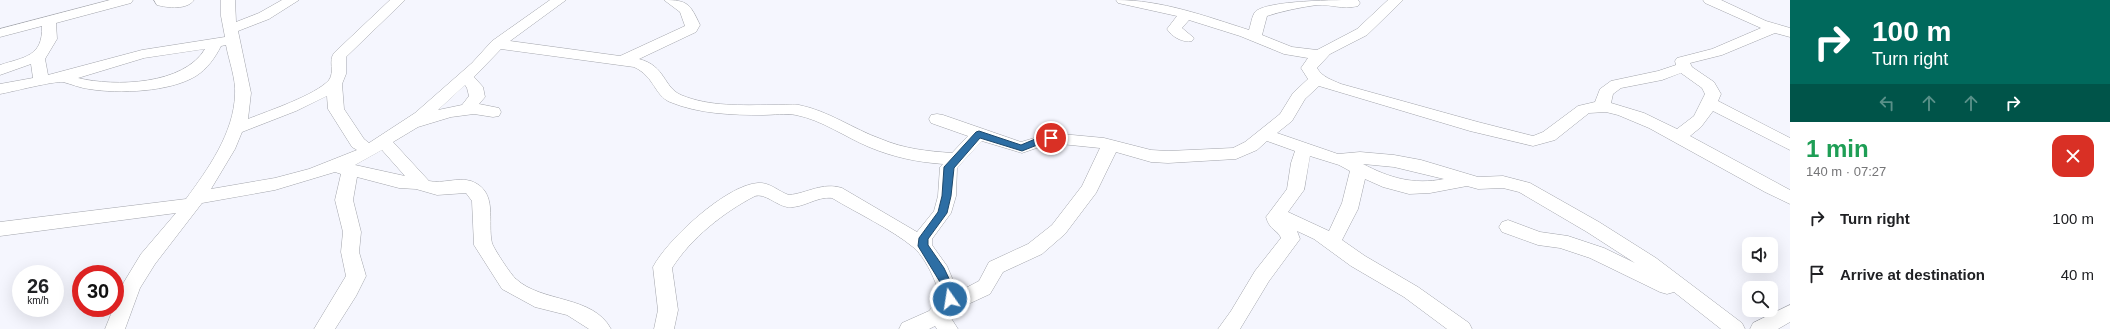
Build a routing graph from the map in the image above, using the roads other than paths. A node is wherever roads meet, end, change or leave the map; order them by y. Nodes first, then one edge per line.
1 (126, 0) edge
2 (161, 0) edge
3 (187, 0) edge
4 (228, 0) edge
5 (292, 0) edge
6 (398, 0) edge
7 (558, 0) edge
8 (671, 0) edge
9 (1123, 0) edge
10 (1396, 0) edge
11 (1710, 0) edge
12 (1350, 2) edge
13 (1186, 14) junction
14 (1377, 19) junction
15 (49, 20) junction
16 (1774, 28) junction
17 (0, 33) edge
18 (1790, 33) edge
19 (226, 37) junction
20 (1254, 37) junction
21 (1187, 38) dead end
22 (497, 44) junction
23 (40, 56) junction
24 (1319, 56) junction
25 (622, 61) junction
26 (1683, 67) junction
27 (0, 70) edge
28 (64, 77) junction
29 (465, 77) junction
30 (1317, 79) junction
31 (41, 81) junction
32 (334, 83) junction
33 (0, 89) edge
34 (1709, 103) junction
35 (1602, 107) junction
36 (468, 109) junction
37 (493, 112) dead end
38 (937, 119) dead end
39 (1280, 122) junction
40 (236, 129) junction
41 (403, 130) junction
42 (979, 134) junction
43 (1266, 135) junction
44 (1676, 136) junction
45 (384, 142) junction
46 (1110, 145) junction
47 (1790, 145) edge
48 (368, 152) junction
49 (1312, 152) junction
50 (956, 160) junction
51 (1344, 161) junction
52 (332, 167) junction
53 (351, 170) junction
54 (1359, 170) junction
55 (1466, 180) junction
56 (420, 183) junction
57 (1790, 198) edge
58 (194, 201) junction
59 (1277, 214) junction
60 (1508, 227) dead end
61 (0, 229) edge
62 (1332, 242) junction
63 (923, 244) junction
64 (1703, 304) junction
65 (1790, 313) edge
66 (944, 316) edge
67 (115, 329) edge
68 (324, 329) edge
69 (601, 329) edge
70 (664, 329) edge
71 (909, 329) edge
72 (1228, 329) edge
73 (1462, 329) edge
74 (1734, 329) edge
75 (1760, 329) edge

1 - 15 street
2 - 3 street
4 - 19 street
5 - 19 street
6 - 32 street
7 - 22 street
8 - 25 street
9 - 13 street
10 - 14 street
11 - 16 street
12 - 14 street
12 - 20 street
13 - 20 street
13 - 21 street
14 - 24 street
15 - 17 street
15 - 23 street
16 - 18 street
16 - 26 street
19 - 28 street
19 - 28 street
19 - 40 street
20 - 24 street
22 - 25 street
22 - 29 street
23 - 27 street
23 - 31 street
24 - 30 street
25 - 50 street
26 - 34 street
26 - 35 street
28 - 31 street
29 - 36 street
29 - 41 street
30 - 35 street
30 - 39 street
31 - 33 street
32 - 40 street
32 - 48 street
34 - 44 street
34 - 47 street
35 - 44 street
36 - 37 street
36 - 41 street
38 - 42 street
39 - 43 street
39 - 49 street
40 - 58 street
41 - 45 street
42 - 46 street
42 - 50 street
43 - 46 street
43 - 49 street
44 - 57 street
45 - 48 street
45 - 56 street
46 - 66 street
48 - 52 street
49 - 51 street
49 - 59 street
50 - 63 street
51 - 54 street
51 - 55 street
52 - 53 street
52 - 58 street
53 - 56 street
53 - 68 street
54 - 55 street
54 - 62 street
55 - 64 street
56 - 69 street
58 - 61 street
58 - 67 street
59 - 62 street
59 - 72 street
60 - 64 street
62 - 73 street
63 - 66 street
63 - 70 street
64 - 74 street
65 - 75 street
66 - 71 street

